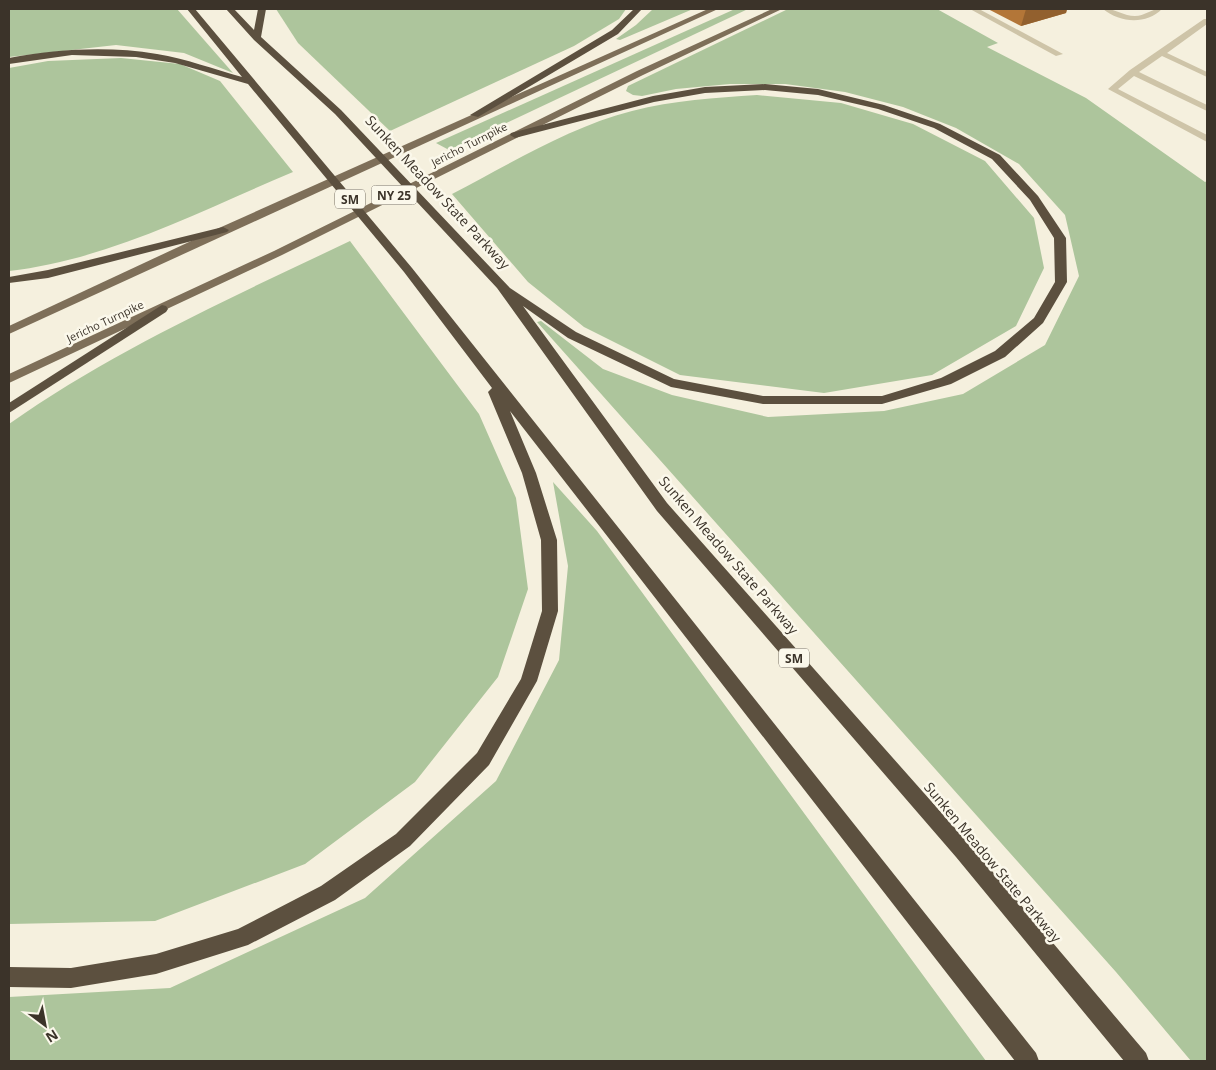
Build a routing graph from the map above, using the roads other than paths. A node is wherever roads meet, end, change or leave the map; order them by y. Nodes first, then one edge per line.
1 (190, 9) edge
2 (230, 9) edge
3 (262, 9) edge
4 (638, 9) edge
5 (714, 9) edge
6 (778, 9) edge
7 (974, 9) edge
8 (1106, 9) edge
9 (1158, 9) edge
10 (1207, 21) edge
11 (257, 38) junction
12 (1058, 54) dead end
13 (1161, 54) junction
14 (9, 61) edge
15 (1133, 72) junction
16 (1207, 75) edge
17 (252, 82) junction
18 (1207, 108) edge
19 (475, 115) junction
20 (515, 135) junction
21 (1207, 139) edge
22 (223, 230) junction
23 (9, 280) edge
24 (501, 285) junction
25 (162, 309) junction
26 (9, 330) edge
27 (488, 374) junction
28 (9, 379) edge
29 (9, 409) edge
30 (9, 977) edge
31 (1028, 1061) edge
32 (1138, 1061) edge

1 - 17 highway, SM
2 - 11 highway, Sunken Meadow State Parkway / SM
3 - 11 highway
4 - 19 highway
5 - 19 main road, Jericho Turnpike
6 - 20 main road, Jericho Turnpike / NY 25
7 - 12 lane
8 - 9 lane
10 - 13 lane
11 - 24 highway, Sunken Meadow State Parkway / SM
13 - 15 lane
13 - 16 lane
14 - 17 highway
15 - 18 lane
15 - 21 lane
17 - 27 highway, SM
19 - 22 main road, Jericho Turnpike
20 - 24 highway
20 - 25 main road, Jericho Turnpike / NY 25
22 - 23 highway
22 - 26 main road, Jericho Turnpike
24 - 32 highway, Sunken Meadow State Parkway / SM
25 - 28 main road, Jericho Turnpike / NY 25
25 - 29 highway
27 - 30 highway
27 - 31 highway, SM

